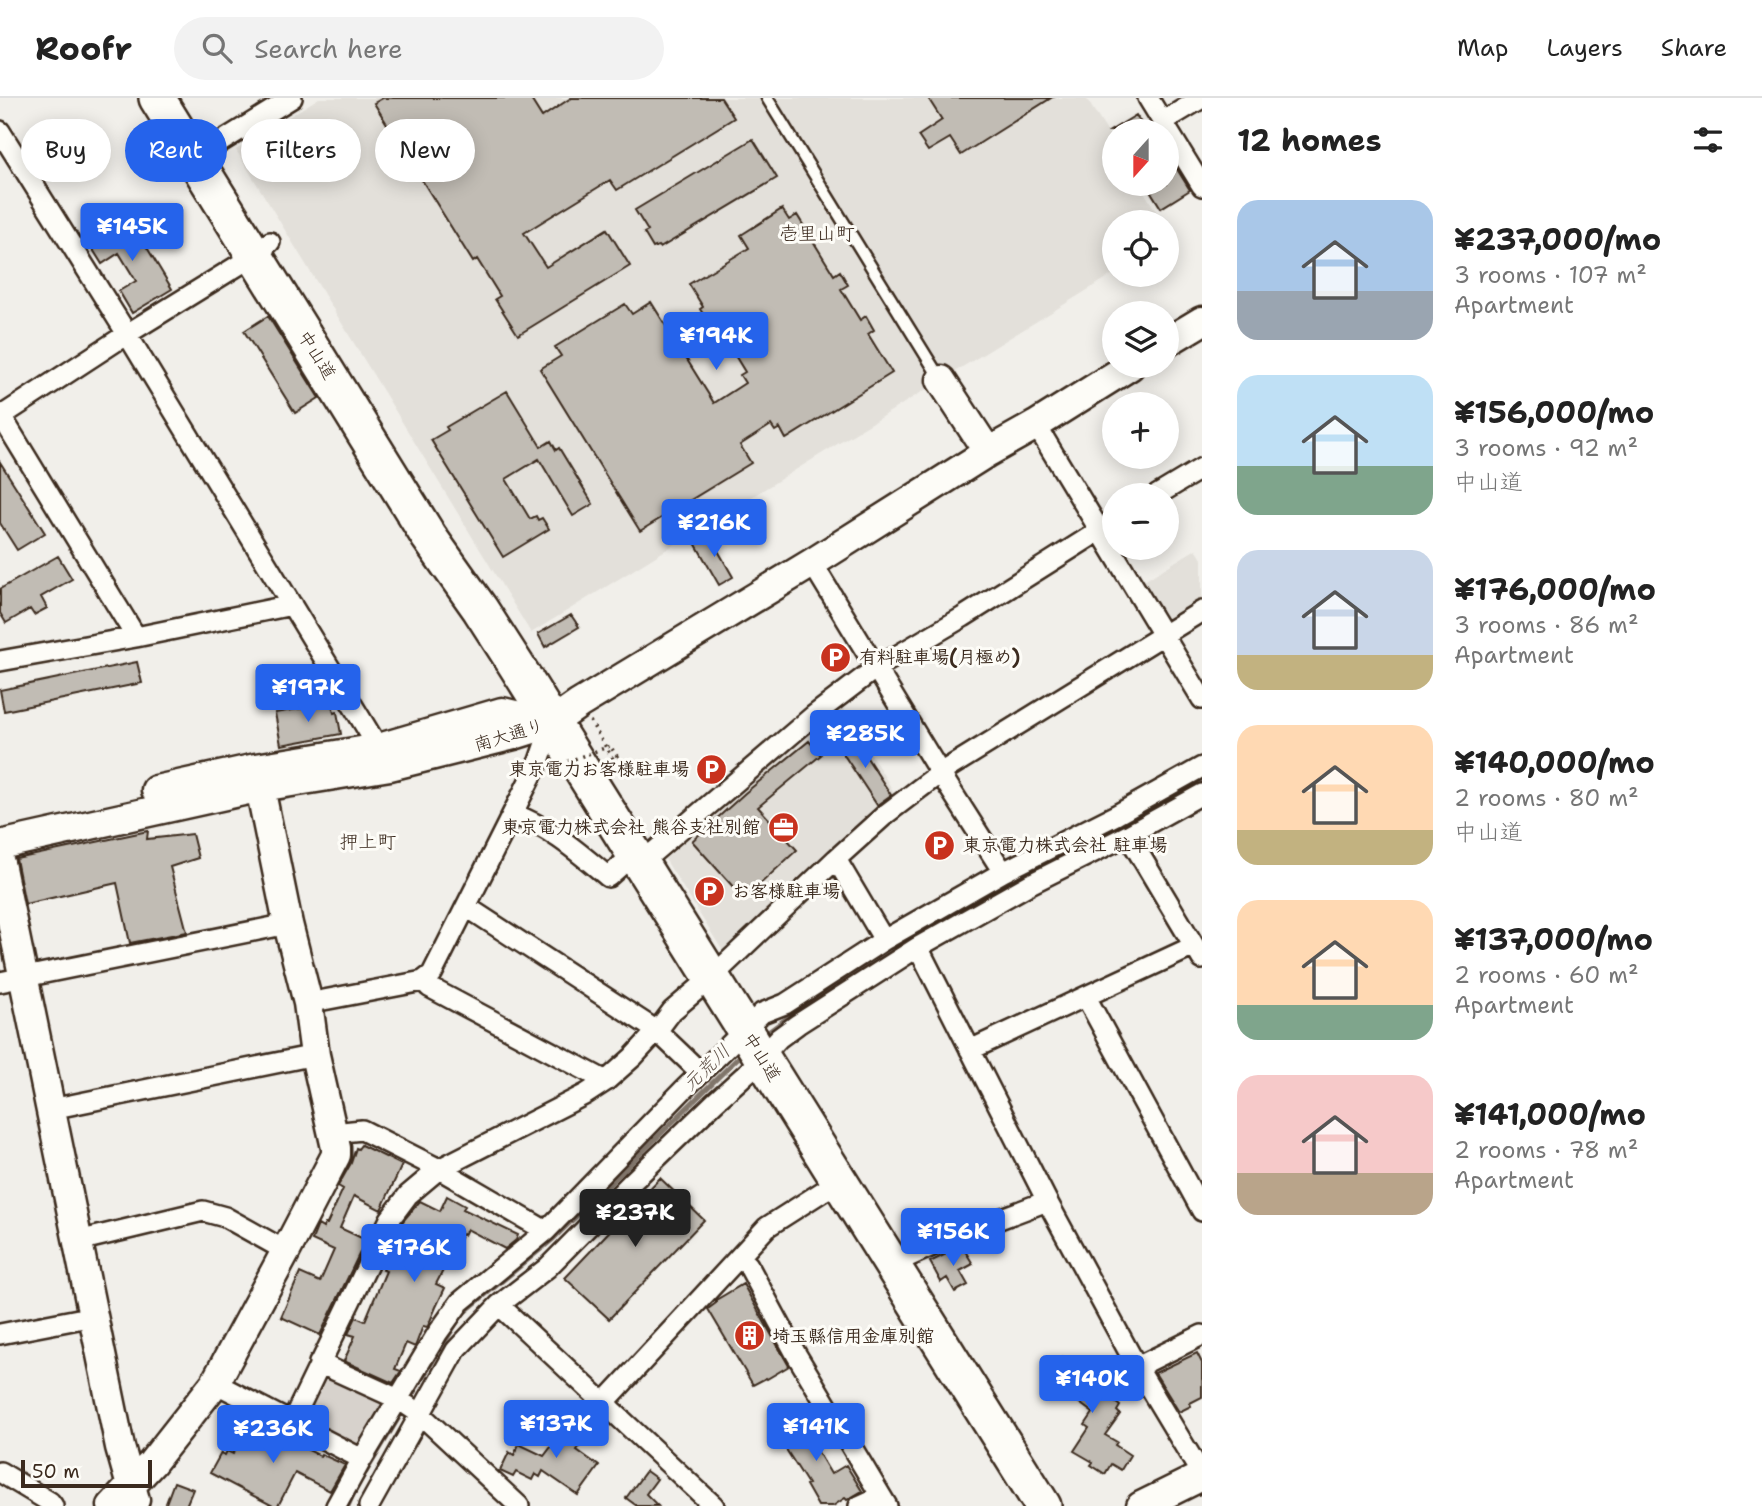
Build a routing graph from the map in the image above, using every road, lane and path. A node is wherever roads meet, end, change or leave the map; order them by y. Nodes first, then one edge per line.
1 (157, 98) edge
2 (180, 98) edge
3 (292, 98) edge
4 (767, 98) edge
5 (1148, 98) edge
6 (1202, 98) edge
7 (193, 119) edge
8 (1161, 119) edge
9 (1168, 119) edge
10 (0, 131) edge
11 (227, 138) edge
12 (1180, 150) edge
13 (227, 179) edge
14 (1202, 186) edge
15 (263, 248) junction
16 (1202, 321) edge
17 (127, 334) junction
18 (1179, 335) edge
19 (1111, 378) edge
20 (942, 380) joint
21 (0, 416) edge
22 (1035, 425) junction
23 (988, 452) junction
24 (1202, 468) edge
25 (1177, 483) edge
26 (1102, 518) edge
27 (1102, 528) edge
28 (1125, 560) edge
29 (812, 563) junction
30 (292, 605) junction
31 (1202, 611) edge
32 (1164, 635) junction
33 (136, 637) junction
34 (0, 661) edge
35 (876, 668) junction
36 (1202, 699) edge
37 (589, 719) dead end
38 (552, 723) junction
39 (384, 757) junction
40 (555, 766) dead end
41 (1202, 767) edge
42 (940, 773) junction
43 (259, 778) junction
44 (1202, 794) edge
45 (513, 814) junction
46 (0, 825) edge
47 (1128, 835) junction
48 (0, 845) edge
49 (638, 858) junction
50 (836, 859) junction
51 (0, 863) edge
52 (1003, 872) junction
53 (467, 907) junction
54 (288, 924) junction
55 (884, 940) junction
56 (918, 947) junction
57 (1198, 953) edge
58 (712, 977) junction
59 (426, 979) junction
60 (12, 980) edge
61 (1086, 997) junction
62 (308, 1003) junction
63 (657, 1031) junction
64 (754, 1044) junction
65 (970, 1050) junction
66 (315, 1055) junction
67 (701, 1073) junction
68 (606, 1081) junction
69 (51, 1109) junction
70 (333, 1133) junction
71 (439, 1169) junction
72 (839, 1181) junction
73 (1046, 1201) junction
74 (1202, 1212) edge
75 (546, 1231) junction
76 (78, 1241) junction
77 (286, 1251) junction
78 (740, 1257) junction
79 (892, 1264) junction
80 (499, 1305) junction
81 (94, 1316) junction
82 (0, 1334) edge
83 (1202, 1335) edge
84 (319, 1363) junction
85 (1137, 1367) junction
86 (215, 1383) junction
87 (604, 1403) junction
88 (409, 1407) junction
89 (291, 1424) junction
90 (362, 1460) junction
91 (0, 1472) edge
92 (1202, 1475) edge
93 (126, 1500) edge
94 (884, 1501) edge
95 (53, 1506) edge
96 (336, 1506) edge
97 (369, 1506) edge
98 (519, 1506) edge
99 (714, 1506) edge
100 (859, 1506) edge
101 (1043, 1506) edge
102 (1141, 1506) edge

1 - 15 highway, 中山道
2 - 7 highway, 中山道
3 - 11 street
4 - 20 lane
5 - 8 street
6 - 9 street
10 - 17 street
12 - 14 street
13 - 15 highway, 中山道
15 - 17 street
15 - 38 highway, 中山道
16 - 18 street
17 - 21 street
17 - 30 street
19 - 22 street, 南大通り
20 - 23 street
21 - 33 street
22 - 23 street, 南大通り
22 - 26 street
23 - 29 street, 南大通り
24 - 25 street
27 - 35 street
28 - 32 street
29 - 35 street
29 - 38 street, 南大通り
30 - 33 street
30 - 39 street
31 - 32 street
32 - 36 street
32 - 42 street
33 - 34 street
35 - 42 street
35 - 49 street
37 - 40 path, bridge
38 - 39 street, 南大通り
38 - 45 street
38 - 49 highway, 中山道
39 - 43 street, 南大通り
41 - 52 street
42 - 50 street
42 - 52 street
43 - 46 street, 南大通り
43 - 48 street, 南大通り
43 - 54 street
44 - 47 street
45 - 49 street
45 - 53 street
47 - 56 street
47 - 57 street
49 - 58 highway, 中山道
50 - 55 street
50 - 58 street
51 - 60 street
52 - 55 street
53 - 59 street
53 - 63 street
54 - 60 street
54 - 62 street
55 - 64 street
56 - 64 street
56 - 65 street
57 - 61 street
58 - 63 street
58 - 64 highway, 中山道
59 - 62 street
59 - 68 street
60 - 69 street
61 - 65 street
61 - 74 street
62 - 66 street
63 - 67 street
63 - 68 street
64 - 67 street
64 - 72 highway, 中山道
64 - 80 street
65 - 73 street
66 - 69 street
66 - 70 street
67 - 75 street
68 - 71 street
69 - 76 street
70 - 71 street
70 - 77 street
71 - 75 street
71 - 84 street
72 - 78 street
72 - 79 highway, 中山道
73 - 79 street
73 - 85 street
75 - 88 street
76 - 77 street
76 - 81 street
77 - 86 street
78 - 87 street
78 - 94 street
79 - 101 highway, 中山道
80 - 87 street
80 - 88 street
81 - 82 street
81 - 93 street
83 - 85 street
84 - 88 street
84 - 89 street
85 - 92 street
86 - 89 street
86 - 93 street
87 - 99 street
88 - 90 street
88 - 97 street
88 - 98 street
89 - 90 street
90 - 96 street
91 - 95 street
92 - 102 street
94 - 100 street

